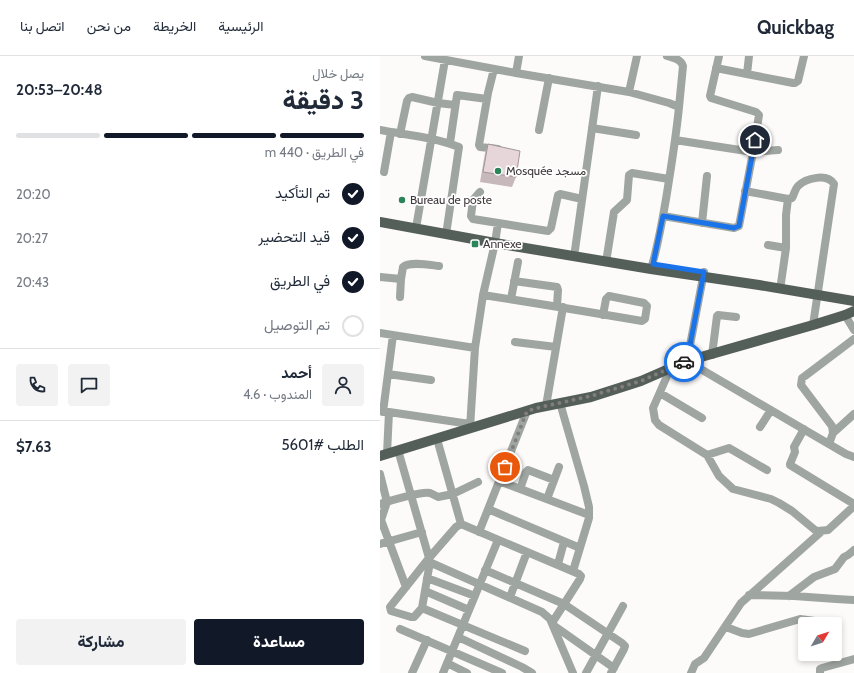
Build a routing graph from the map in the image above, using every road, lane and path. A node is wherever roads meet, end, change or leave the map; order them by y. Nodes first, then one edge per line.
1 (425, 56) edge
2 (519, 56) edge
3 (637, 56) edge
4 (668, 56) edge
5 (719, 56) edge
6 (749, 56) edge
7 (804, 56) edge
8 (446, 60) junction
9 (716, 68) junction
10 (494, 69) junction
11 (516, 73) junction
12 (747, 74) junction
13 (549, 78) junction
14 (598, 86) junction
15 (629, 92) junction
16 (487, 99) junction
17 (438, 102) junction
18 (455, 105) junction
19 (679, 107) junction
20 (592, 128) junction
21 (380, 130) edge
22 (539, 130) dead end
23 (391, 132) junction
24 (400, 134) junction
25 (636, 135) dead end
26 (432, 139) junction
27 (675, 140) junction
28 (450, 143) junction
29 (778, 150) dead end
30 (509, 151) edge
31 (753, 152) junction
32 (384, 172) dead end
33 (707, 176) dead end
34 (669, 179) junction
35 (745, 191) junction
36 (480, 192) dead end
37 (582, 199) junction
38 (788, 199) junction
39 (663, 216) junction
40 (380, 217) edge
41 (380, 222) edge
42 (498, 223) junction
43 (702, 223) junction
44 (417, 226) junction
45 (447, 228) junction
46 (496, 240) junction
47 (768, 245) dead end
48 (786, 248) junction
49 (575, 250) junction
50 (607, 256) junction
51 (518, 262) dead end
52 (439, 266) dead end
53 (652, 267) junction
54 (704, 274) junction
55 (380, 277) edge
56 (401, 279) junction
57 (514, 281) junction
58 (781, 283) junction
59 (817, 292) junction
60 (483, 295) junction
61 (854, 296) edge
62 (400, 297) dead end
63 (511, 299) junction
64 (854, 301) edge
65 (560, 307) junction
66 (849, 313) edge
67 (603, 315) junction
68 (736, 317) dead end
69 (813, 325) junction
70 (854, 330) edge
71 (380, 333) edge
72 (393, 335) junction
73 (854, 340) edge
74 (515, 342) dead end
75 (556, 347) junction
76 (475, 348) junction
77 (712, 355) junction
78 (687, 361) junction
79 (672, 367) junction
80 (388, 374) junction
81 (430, 380) dead end
82 (660, 392) junction
83 (560, 403) junction
84 (546, 406) junction
85 (771, 410) junction
86 (527, 411) junction
87 (384, 412) edge
88 (854, 414) edge
89 (702, 418) dead end
90 (470, 426) junction
91 (760, 427) dead end
92 (804, 430) junction
93 (833, 432) junction
94 (437, 439) junction
95 (829, 444) junction
96 (398, 450) junction
97 (384, 455) edge
98 (706, 455) junction
99 (854, 457) edge
100 (559, 467) dead end
101 (767, 470) dead end
102 (380, 474) edge
103 (554, 480) junction
104 (499, 481) junction
105 (478, 482) dead end
106 (520, 489) junction
107 (452, 494) junction
108 (411, 496) junction
109 (547, 499) junction
110 (384, 503) edge
111 (854, 505) edge
112 (488, 509) junction
113 (589, 515) junction
114 (461, 524) junction
115 (822, 531) junction
116 (422, 532) junction
117 (479, 532) junction
118 (498, 540) junction
119 (389, 542) junction
120 (564, 542) junction
121 (380, 544) edge
122 (580, 548) junction
123 (854, 550) edge
124 (527, 552) junction
125 (429, 560) junction
126 (558, 564) junction
127 (486, 570) junction
128 (573, 570) junction
129 (427, 578) junction
130 (515, 582) junction
131 (480, 584) junction
132 (406, 587) junction
133 (425, 591) junction
134 (749, 595) junction
135 (475, 596) junction
136 (789, 596) junction
137 (510, 597) junction
138 (854, 600) edge
139 (564, 604) junction
140 (623, 606) dead end
141 (422, 608) junction
142 (469, 610) junction
143 (798, 620) edge
144 (552, 624) junction
145 (463, 625) junction
146 (726, 627) junction
147 (400, 629) dead end
148 (608, 633) junction
149 (458, 638) junction
150 (427, 640) junction
151 (452, 651) junction
152 (524, 651) dead end
153 (596, 656) junction
154 (854, 659) edge
155 (447, 663) junction
156 (613, 671) edge
157 (412, 673) edge
158 (443, 673) edge
159 (467, 673) edge
160 (502, 673) edge
161 (532, 673) edge
162 (574, 673) edge
163 (586, 673) edge
164 (691, 673) edge
165 (820, 673) edge

1 - 8 street
2 - 11 street
3 - 15 street
4 - 19 street
5 - 9 street
6 - 12 street
7 - 12 street
8 - 10 street
8 - 17 street
9 - 12 street
9 - 31 street
10 - 11 street
10 - 16 street
11 - 13 street
13 - 14 street
13 - 22 street
14 - 15 street
14 - 20 street
15 - 19 street
16 - 18 street
16 - 30 street
17 - 18 street
17 - 24 street
17 - 26 street
18 - 28 street
19 - 27 street
20 - 25 street
20 - 37 street
21 - 23 street
23 - 24 street
23 - 32 street
24 - 26 street
26 - 28 street
26 - 44 street
27 - 31 street
27 - 34 street
28 - 45 street
29 - 31 street
31 - 35 street
33 - 43 street
34 - 39 street
34 - 50 street
35 - 38 street
35 - 43 street
36 - 42 street
37 - 42 street
37 - 49 street
38 - 48 street
38 - 59 street
39 - 43 street
39 - 53 street
40 - 44 main road
41 - 44 main road
42 - 46 street
44 - 45 main road
44 - 46 main road
45 - 46 main road
46 - 49 main road
46 - 53 main road
46 - 60 street
47 - 48 street
48 - 58 street
49 - 50 main road
50 - 53 main road
51 - 57 street
52 - 56 street
53 - 54 main road
54 - 58 main road
54 - 59 main road
54 - 78 street
55 - 56 street
56 - 62 street
57 - 63 street
57 - 65 street
58 - 59 main road
59 - 61 main road
59 - 64 main road
59 - 69 street
60 - 63 street
60 - 76 street
63 - 65 street
65 - 67 street
65 - 75 street
66 - 69 main road
66 - 70 street
67 - 67 street
68 - 77 street
69 - 77 main road
71 - 72 street
72 - 76 street
72 - 80 street
73 - 93 street
74 - 75 street
75 - 84 street
76 - 90 street
77 - 78 main road
78 - 79 main road
78 - 85 street
79 - 82 street
79 - 83 main road
80 - 81 street
80 - 87 street
82 - 89 street
82 - 98 street
83 - 84 main road
83 - 113 street
84 - 86 main road
85 - 91 street
85 - 92 street
86 - 90 main road
86 - 104 street
87 - 90 street
87 - 97 street
88 - 93 street
90 - 94 main road
92 - 95 street
92 - 111 street
93 - 95 street
94 - 96 main road
94 - 107 street
95 - 99 street
96 - 97 main road
96 - 108 street
98 - 101 street
98 - 115 street
100 - 103 street
102 - 110 street
103 - 106 street
103 - 109 street
104 - 106 street
104 - 112 street
105 - 107 street
106 - 109 street
107 - 108 street
107 - 114 street
108 - 110 street
108 - 116 street
109 - 113 street
110 - 119 street
111 - 115 street
112 - 117 street
112 - 120 street
113 - 122 street
114 - 117 street
114 - 125 street
115 - 134 street
116 - 119 street
116 - 125 street
117 - 118 street
118 - 124 street
118 - 127 street
119 - 121 street
119 - 132 street
120 - 122 street
120 - 126 street
122 - 128 street
123 - 136 street
124 - 126 street
124 - 130 street
125 - 129 street
125 - 131 street
125 - 132 street
126 - 128 street
127 - 130 street
127 - 131 street
128 - 139 street
129 - 133 street
129 - 135 street
130 - 137 street
130 - 139 street
131 - 135 street
131 - 137 street
132 - 141 street
133 - 141 street
133 - 142 street
134 - 136 street
134 - 146 street
135 - 142 street
136 - 138 street
137 - 144 street
139 - 144 street
139 - 148 street
140 - 148 street
141 - 145 street
142 - 145 street
143 - 146 street
144 - 153 street
144 - 162 street
145 - 149 street
145 - 152 street
146 - 164 street
147 - 150 street
148 - 153 street
148 - 156 street
149 - 151 street
149 - 161 street
150 - 151 street
150 - 157 street
151 - 155 street
151 - 160 street
153 - 156 street
153 - 163 street
154 - 165 street
155 - 158 street
155 - 159 street

